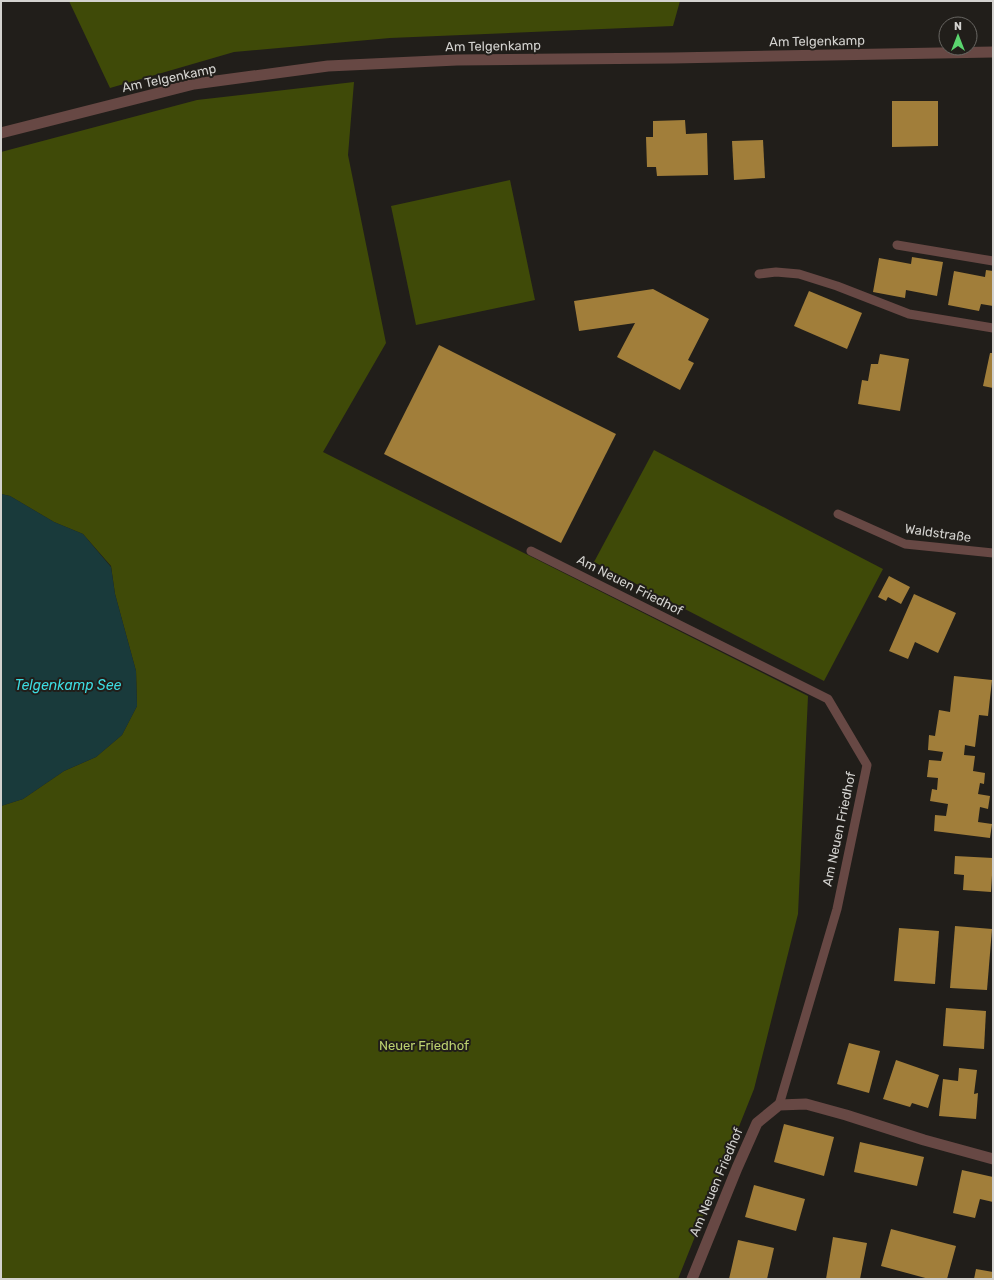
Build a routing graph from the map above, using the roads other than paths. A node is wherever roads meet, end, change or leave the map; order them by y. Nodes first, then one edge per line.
1 (993, 52) edge
2 (1, 133) edge
3 (897, 245) dead end
4 (993, 261) edge
5 (759, 274) dead end
6 (993, 328) edge
7 (838, 514) dead end
8 (531, 551) dead end
9 (993, 553) edge
10 (779, 1105) junction
11 (993, 1159) edge
12 (692, 1279) edge

1 - 2 street, Am Telgenkamp
3 - 4 lane
5 - 6 lane
7 - 9 lane, Waldstraße
8 - 10 lane, Am Neuen Friedhof
10 - 11 street
10 - 12 street, Am Neuen Friedhof

